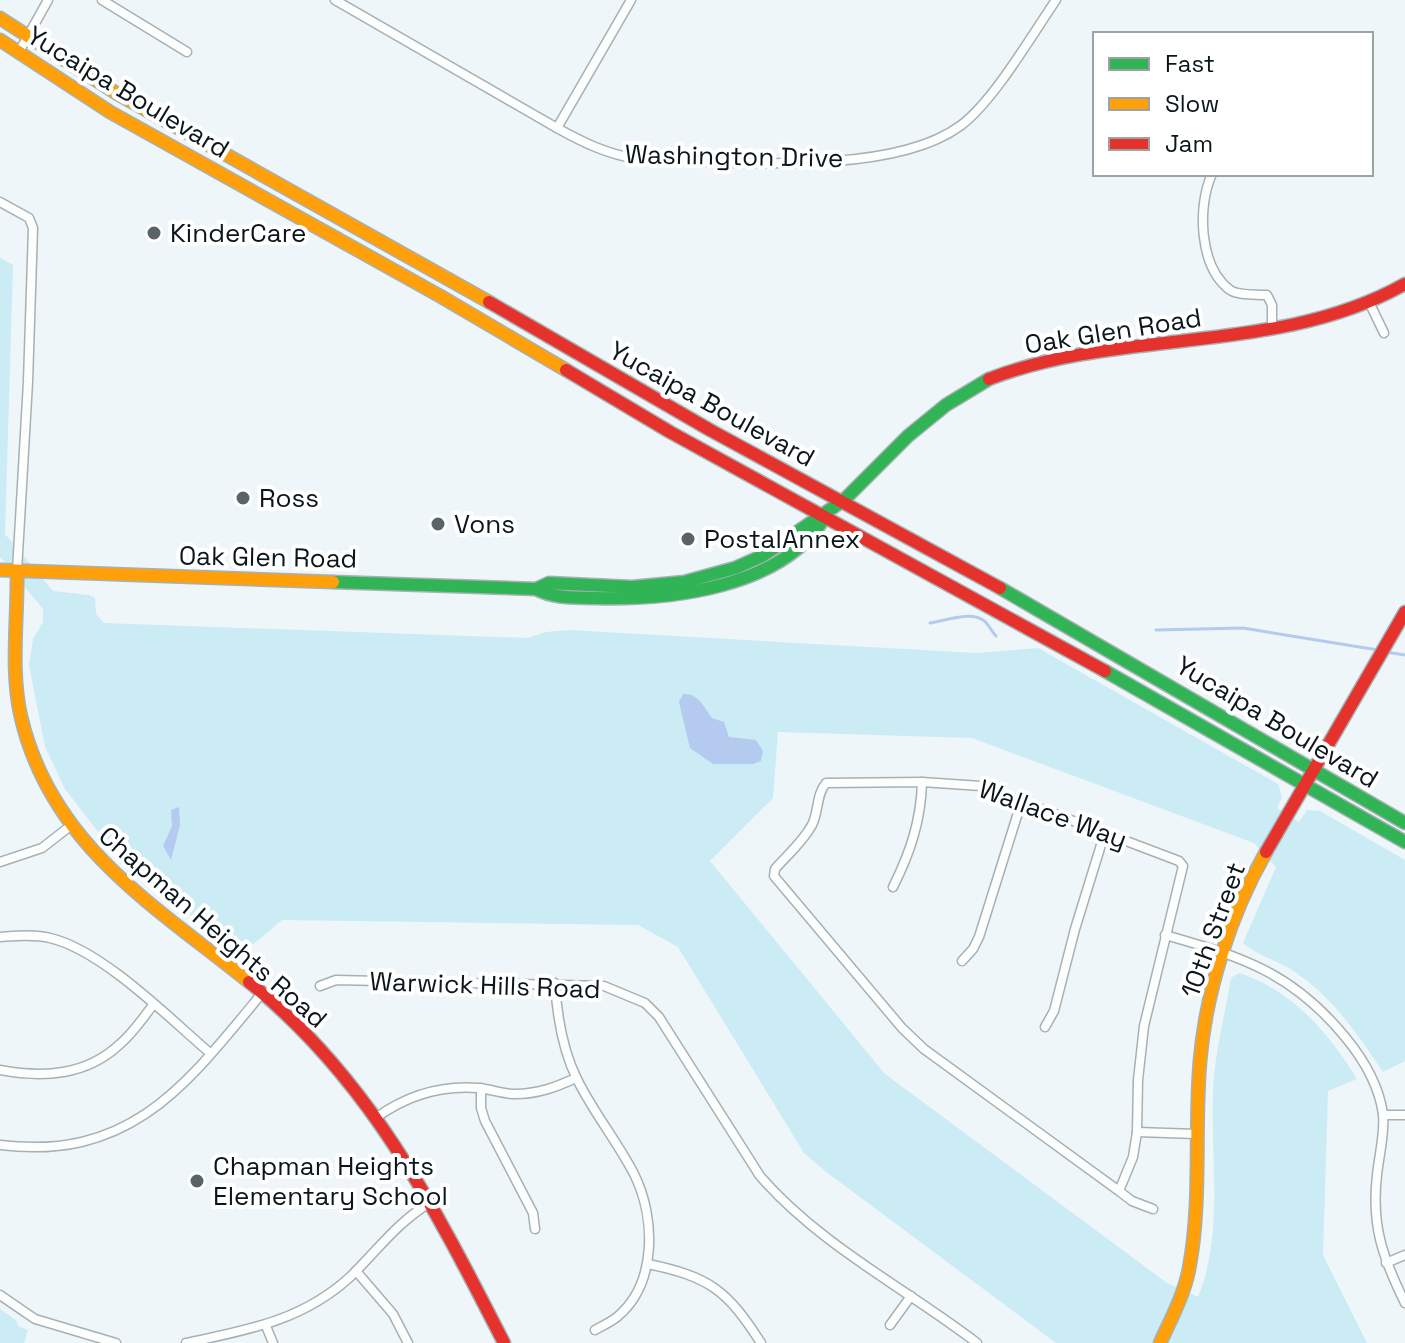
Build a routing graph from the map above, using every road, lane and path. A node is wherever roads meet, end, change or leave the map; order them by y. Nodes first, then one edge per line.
1 (48, 0) edge
2 (102, 0) edge
3 (335, 0) edge
4 (631, 0) edge
5 (1056, 0) edge
6 (0, 18) edge
7 (28, 37) junction
8 (0, 40) edge
9 (19, 52) junction
10 (187, 52) dead end
11 (557, 128) junction
12 (1211, 176) edge
13 (0, 202) edge
14 (1405, 284) edge
15 (1370, 304) junction
16 (1272, 330) junction
17 (1384, 333) dead end
18 (842, 503) junction
19 (825, 517) junction
20 (0, 570) edge
21 (17, 571) junction
22 (1405, 612) edge
23 (1313, 769) junction
24 (922, 782) junction
25 (1305, 783) junction
26 (1022, 800) junction
27 (1405, 823) edge
28 (69, 827) junction
29 (1105, 832) junction
30 (1405, 842) edge
31 (0, 862) edge
32 (893, 887) dead end
33 (1165, 935) junction
34 (0, 937) edge
35 (1223, 951) junction
36 (962, 961) dead end
37 (555, 983) junction
38 (320, 986) dead end
39 (263, 992) junction
40 (153, 1005) junction
41 (1045, 1027) dead end
42 (210, 1053) junction
43 (0, 1070) edge
44 (576, 1078) junction
45 (481, 1088) junction
46 (1383, 1115) junction
47 (1405, 1115) edge
48 (377, 1117) junction
49 (1137, 1132) junction
50 (1196, 1134) junction
51 (0, 1145) edge
52 (1119, 1191) junction
53 (431, 1202) junction
54 (1153, 1209) dead end
55 (535, 1229) dead end
56 (1405, 1255) edge
57 (1386, 1263) junction
58 (648, 1264) junction
59 (356, 1271) junction
60 (0, 1295) edge
61 (911, 1296) junction
62 (1405, 1303) edge
63 (890, 1325) dead end
64 (266, 1326) junction
65 (595, 1330) dead end
66 (116, 1343) edge
67 (186, 1343) edge
68 (273, 1343) edge
69 (408, 1343) edge
70 (504, 1343) edge
71 (761, 1343) edge
72 (977, 1343) edge
73 (1160, 1343) edge

1 - 7 street
2 - 10 street
3 - 11 street, Washington Drive
4 - 11 street
5 - 11 street, Washington Drive
6 - 7 main road, Yucaipa Boulevard
7 - 9 street
7 - 18 main road, Yucaipa Boulevard
8 - 9 main road, Yucaipa Boulevard
9 - 19 main road, Yucaipa Boulevard
12 - 16 street
13 - 21 street, Chapman Heights Road
14 - 15 main road, Oak Glen Road
15 - 16 main road, Oak Glen Road
15 - 17 street
16 - 18 main road, Oak Glen Road
18 - 19 main road, Oak Glen Road
18 - 23 main road, Yucaipa Boulevard
19 - 21 main road, Oak Glen Road
19 - 25 main road, Yucaipa Boulevard
20 - 21 main road, Oak Glen Road
21 - 28 main road, Chapman Heights Road
22 - 23 main road, 10th Street
23 - 25 main road, 10th Street
23 - 27 main road, Yucaipa Boulevard
24 - 26 street, Wallace Way
24 - 32 street
24 - 52 street, Wallace Way
25 - 30 main road, Yucaipa Boulevard
25 - 35 main road, 10th Street
26 - 29 street, Wallace Way
26 - 36 street
28 - 31 street
28 - 39 main road, Chapman Heights Road
29 - 33 street, Wallace Way
29 - 41 street
33 - 35 street
33 - 49 street, Wallace Way
34 - 40 street
35 - 46 street
35 - 50 main road, 10th Street
37 - 38 street, Warwick Hills Road
37 - 44 street
37 - 61 street, Warwick Hills Road
39 - 42 street
39 - 48 main road, Chapman Heights Road
40 - 42 street
40 - 43 street
42 - 51 street
44 - 45 street
44 - 58 street
45 - 48 street
45 - 55 street
46 - 47 street
46 - 57 street
48 - 53 main road, Chapman Heights Road
49 - 50 street
49 - 52 street, Wallace Way
50 - 73 main road, 10th Street
52 - 54 street, Wallace Way
53 - 59 street
53 - 70 main road, Chapman Heights Road
56 - 57 street
57 - 62 street
58 - 65 street
58 - 71 street
59 - 64 street
59 - 69 street
60 - 66 street
61 - 63 street
61 - 72 street, Warwick Hills Road
64 - 67 street
64 - 68 street

